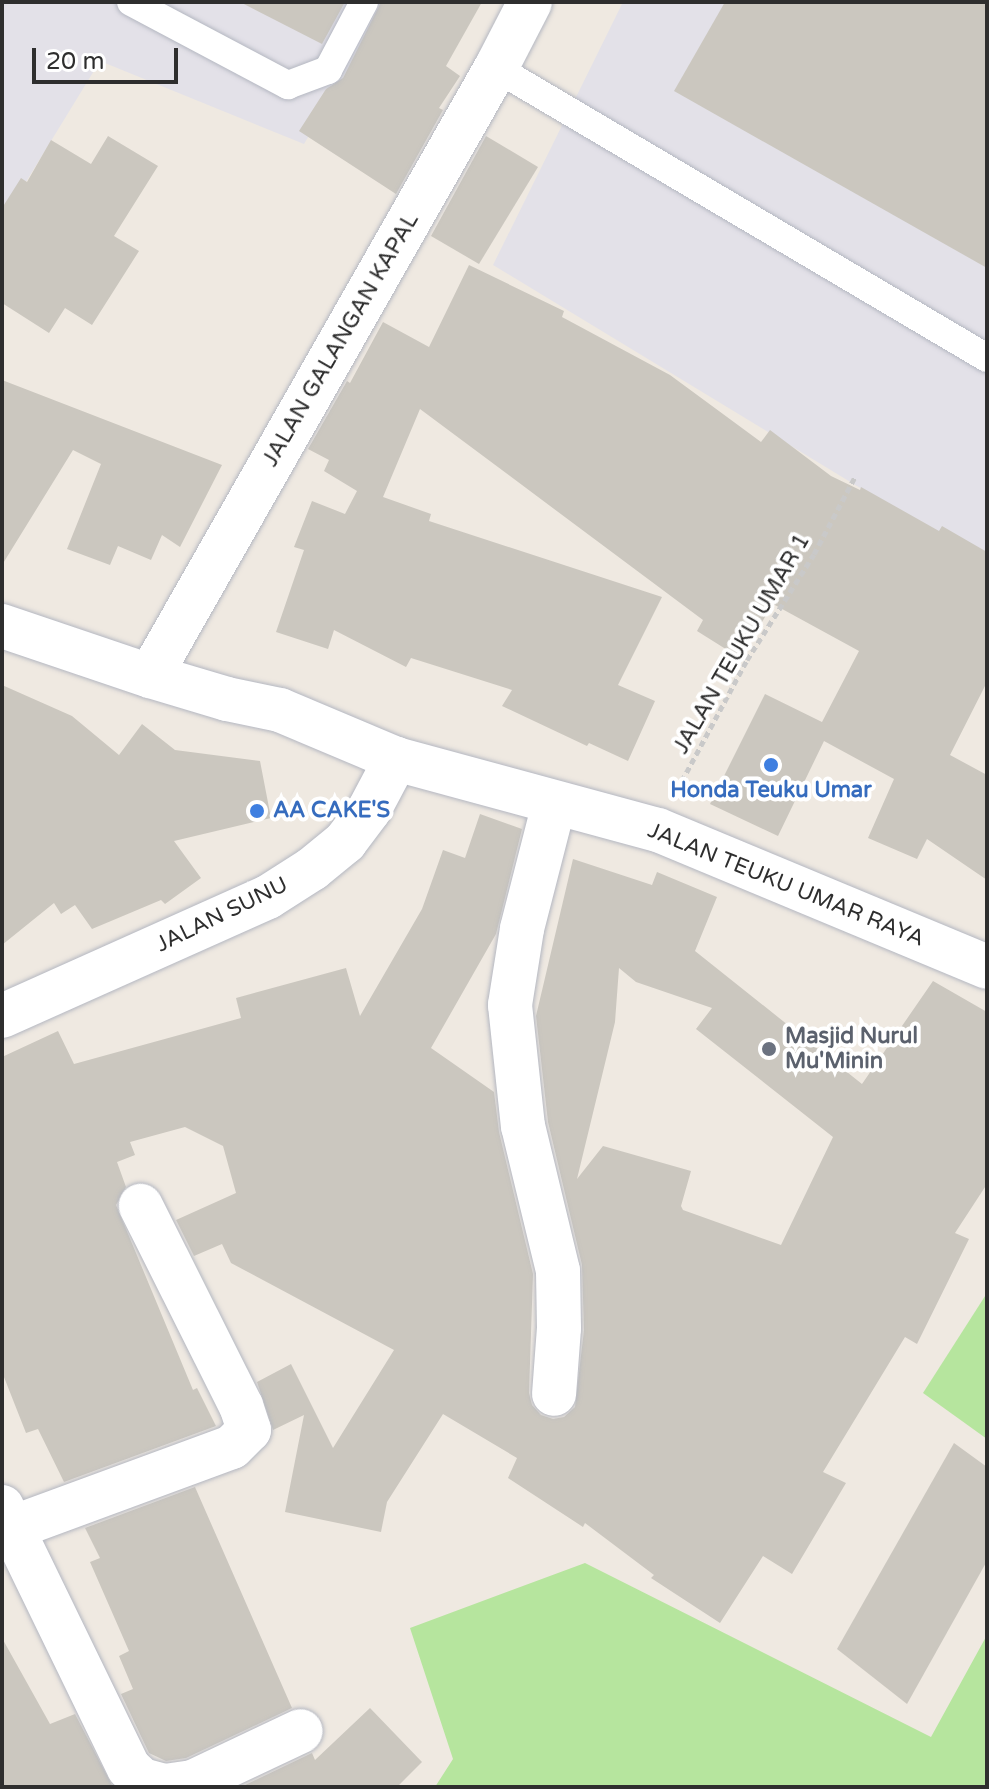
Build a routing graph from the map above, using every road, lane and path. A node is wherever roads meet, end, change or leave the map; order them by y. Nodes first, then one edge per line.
1 (131, 2) edge
2 (364, 2) edge
3 (530, 2) edge
4 (496, 68) junction
5 (987, 358) edge
6 (856, 475) dead end
7 (2, 626) edge
8 (150, 676) junction
9 (396, 759) junction
10 (554, 804) junction
11 (658, 830) junction
12 (987, 967) edge
13 (2, 1016) edge
14 (141, 1206) dead end
15 (554, 1394) dead end
16 (7, 1517) edge
17 (301, 1731) dead end

1 - 2 lane
3 - 4 main road, JALAN GALANGAN KAPAL
4 - 5 lane
4 - 8 main road, JALAN GALANGAN KAPAL
6 - 11 path, JALAN TEUKU UMAR 1
7 - 8 main road, JALAN TEUKU UMAR RAYA
8 - 9 main road, JALAN TEUKU UMAR RAYA
9 - 10 main road, JALAN TEUKU UMAR RAYA
9 - 13 main road, JALAN SUNU
10 - 11 main road, JALAN TEUKU UMAR RAYA
10 - 15 main road
11 - 12 main road, JALAN TEUKU UMAR RAYA
14 - 16 main road
16 - 17 main road

